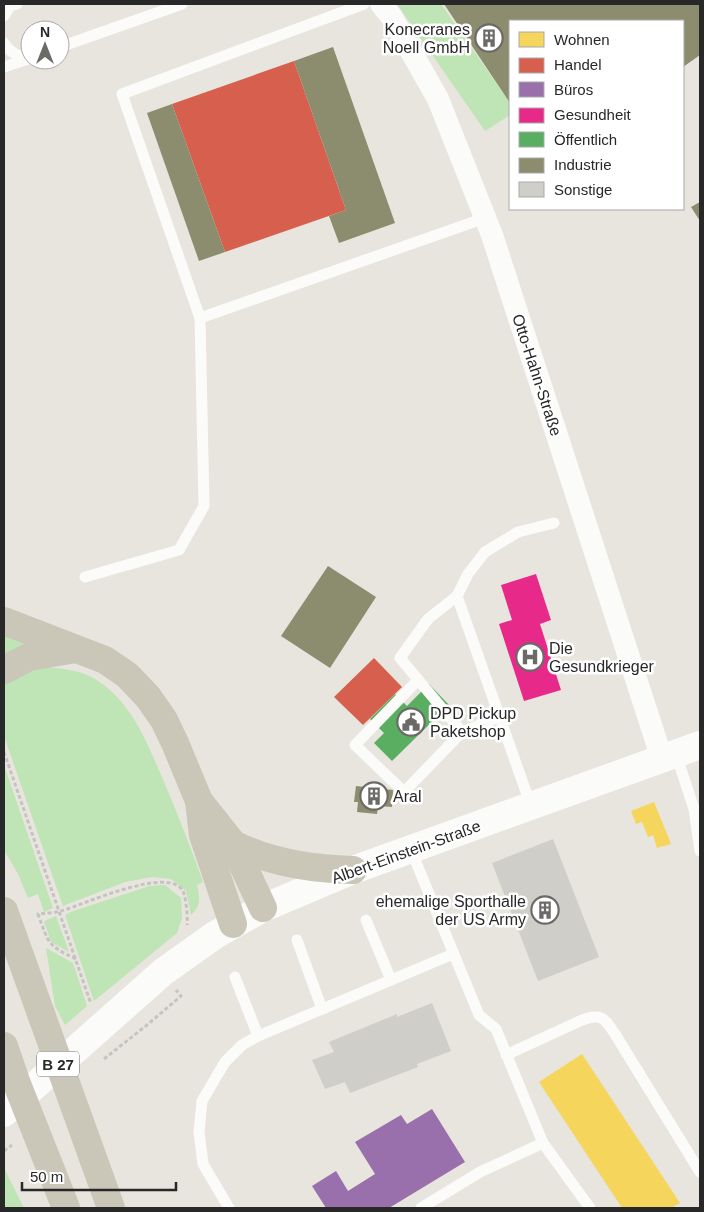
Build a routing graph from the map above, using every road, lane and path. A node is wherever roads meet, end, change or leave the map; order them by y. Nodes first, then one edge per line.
1 (17, 4) edge
2 (182, 4) edge
3 (364, 4) edge
4 (381, 4) edge
5 (4, 16) edge
6 (70, 43) edge
7 (4, 44) edge
8 (20, 56) edge
9 (20, 61) edge
10 (4, 67) edge
11 (485, 218) junction
12 (200, 318) junction
13 (554, 523) dead end
14 (85, 578) dead end
15 (457, 596) junction
16 (4, 621) edge
17 (78, 649) junction
18 (4, 670) edge
19 (418, 680) junction
20 (499, 717) junction
21 (462, 732) junction
22 (4, 752) edge
23 (680, 753) edge
24 (199, 801) junction
25 (531, 806) junction
26 (233, 844) junction
27 (411, 850) junction
28 (700, 851) edge
29 (353, 870) junction
30 (263, 908) junction
31 (4, 911) edge
32 (60, 911) junction
33 (366, 920) dead end
34 (233, 924) junction
35 (185, 930) dead end
36 (297, 940) dead end
37 (453, 954) junction
38 (76, 959) junction
39 (235, 977) dead end
40 (391, 980) junction
41 (181, 996) dead end
42 (92, 1005) dead end
43 (322, 1009) junction
44 (258, 1036) junction
45 (4, 1046) edge
46 (506, 1055) junction
47 (103, 1060) dead end
48 (4, 1113) edge
49 (543, 1143) junction
50 (12, 1145) dead end
51 (4, 1151) edge
52 (700, 1172) edge
53 (66, 1208) edge
54 (111, 1208) edge
55 (229, 1208) edge
56 (420, 1208) edge
57 (590, 1208) edge

1 - 5 lane
2 - 6 lane
3 - 12 lane
4 - 11 street, Otto-Hahn-Straße
7 - 8 lane
9 - 10 lane
11 - 12 lane
11 - 23 street, Otto-Hahn-Straße
12 - 14 lane
13 - 15 lane
15 - 19 lane
15 - 20 lane
16 - 17 highway
17 - 18 highway
17 - 24 highway
19 - 21 lane
19 - 21 lane
20 - 21 lane
20 - 25 lane
22 - 32 path
23 - 25 street, Albert-Einstein-Straße
23 - 28 lane
24 - 26 highway
24 - 34 highway
25 - 27 street, Albert-Einstein-Straße
26 - 29 highway
26 - 30 highway
27 - 29 street, Albert-Einstein-Straße
27 - 37 lane
29 - 30 street, Albert-Einstein-Straße
30 - 34 street, Albert-Einstein-Straße
31 - 54 highway, B 27
32 - 35 path
32 - 38 path
32 - 38 path
33 - 40 lane
34 - 48 street, Albert-Einstein-Straße
36 - 43 lane
37 - 40 lane
37 - 46 lane
38 - 42 path
39 - 44 lane
40 - 43 lane
41 - 47 path
43 - 44 lane
44 - 55 lane
45 - 53 highway, B 27
46 - 49 lane
46 - 52 lane
49 - 56 lane
49 - 57 lane
50 - 51 path

